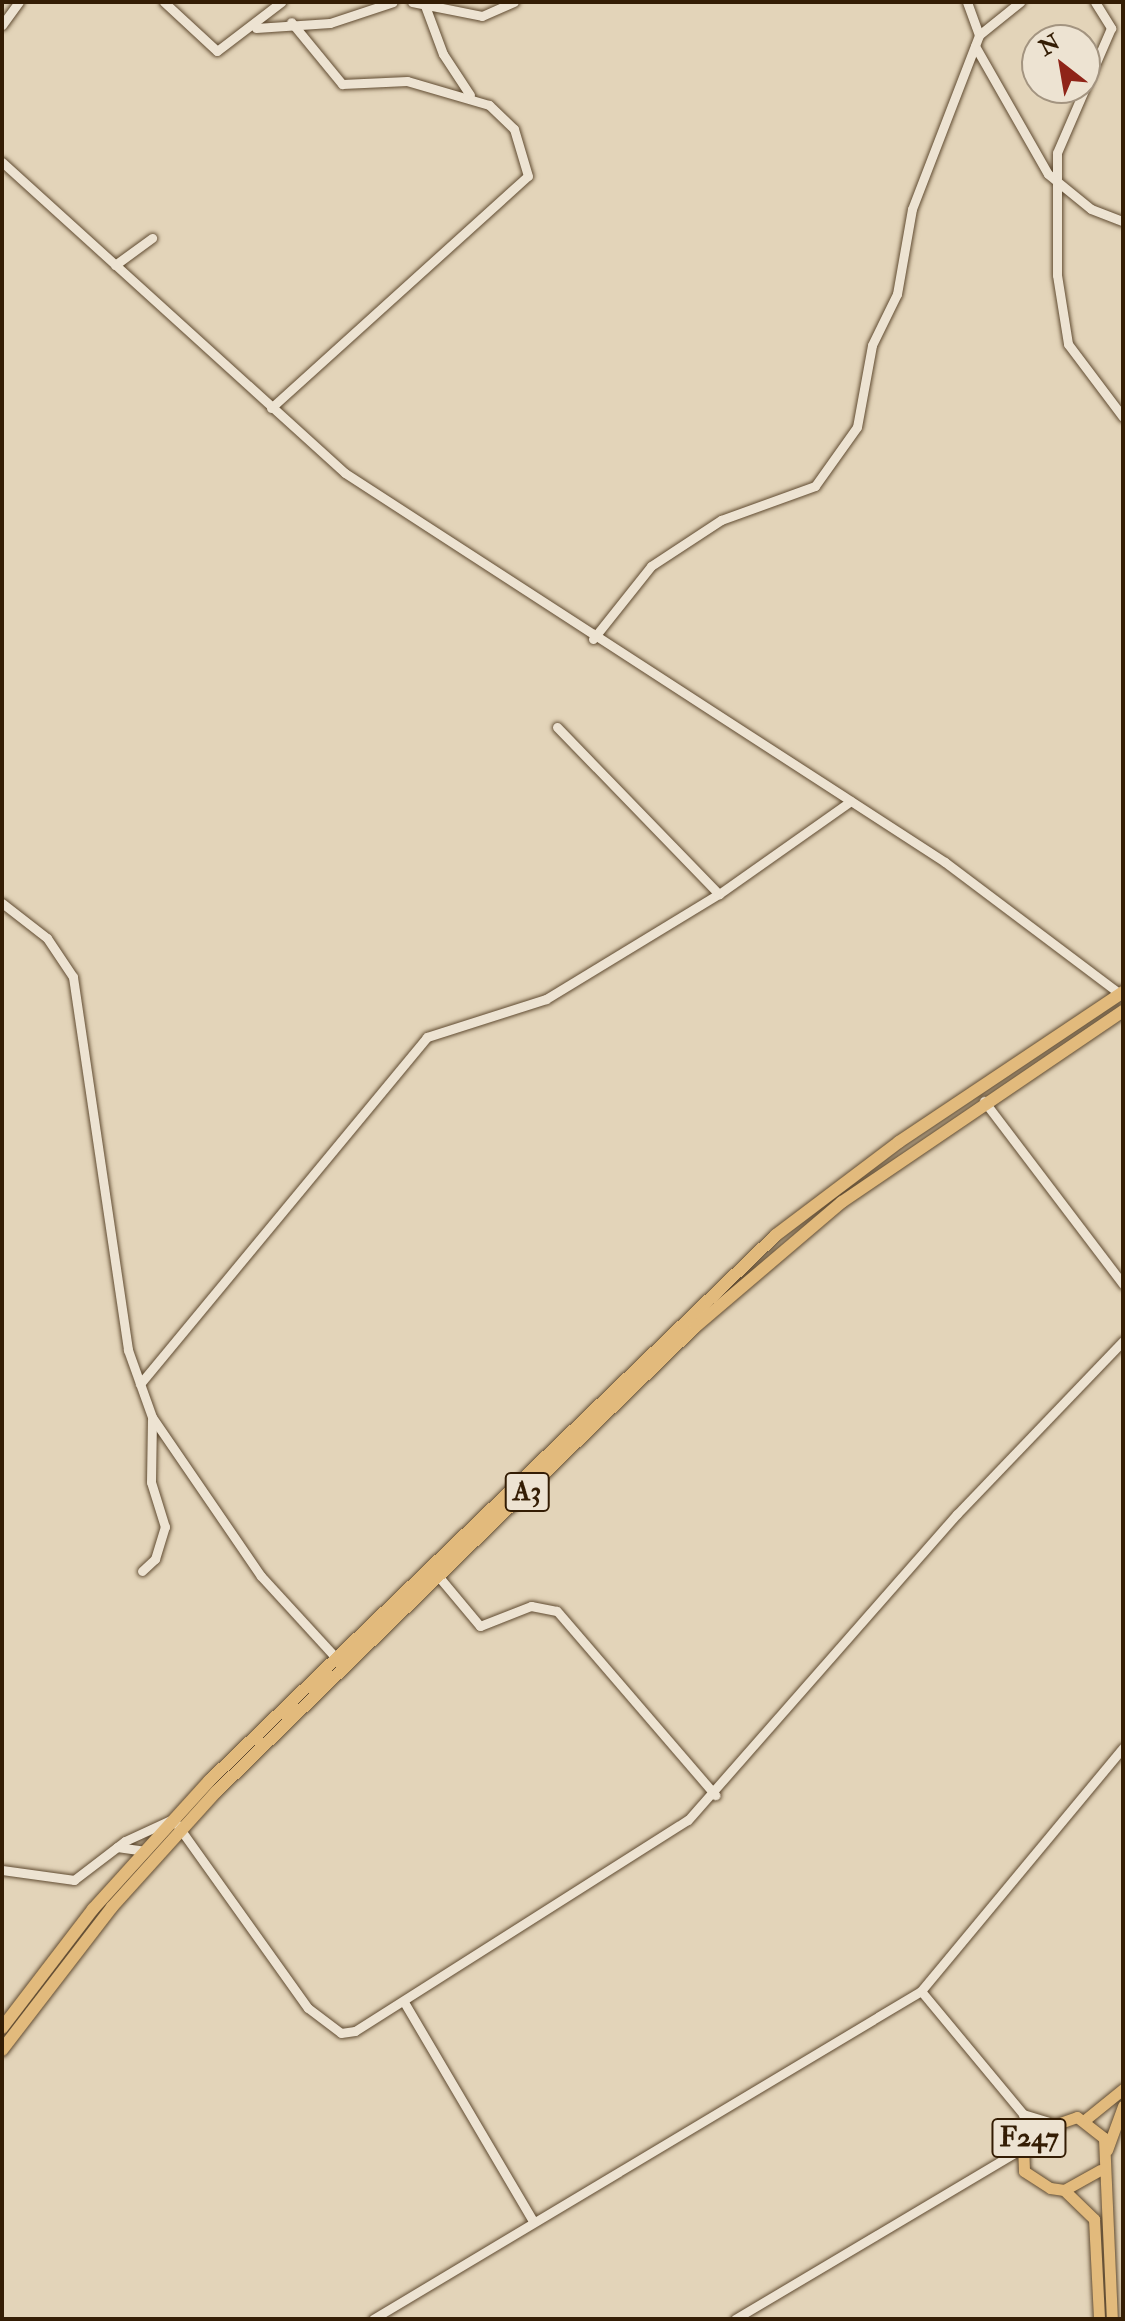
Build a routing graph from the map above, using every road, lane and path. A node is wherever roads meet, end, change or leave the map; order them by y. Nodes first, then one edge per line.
1 (19, 2) edge
2 (164, 2) edge
3 (281, 2) edge
4 (393, 2) edge
5 (412, 2) edge
6 (514, 2) edge
7 (1020, 2) edge
8 (1095, 2) edge
9 (424, 3) edge
10 (974, 4) edge
11 (291, 22) junction
12 (2, 25) edge
13 (253, 29) junction
14 (979, 35) junction
15 (975, 46) junction
16 (470, 95) junction
17 (2, 162) edge
18 (1055, 182) junction
19 (1123, 221) edge
20 (152, 238) dead end
21 (115, 265) junction
22 (271, 408) junction
23 (1123, 417) edge
24 (593, 639) junction
25 (557, 727) dead end
26 (851, 801) junction
27 (719, 894) junction
28 (2, 903) edge
29 (1121, 993) edge
30 (1123, 1011) edge
31 (976, 1089) junction
32 (984, 1101) junction
33 (1123, 1284) edge
34 (691, 1323) junction
35 (1123, 1341) edge
36 (140, 1384) junction
37 (152, 1417) junction
38 (477, 1530) junction
39 (142, 1571) dead end
40 (439, 1577) junction
41 (335, 1655) junction
42 (344, 1668) junction
43 (1123, 1748) edge
44 (243, 1756) junction
45 (715, 1795) junction
46 (177, 1824) junction
47 (117, 1847) junction
48 (144, 1851) junction
49 (2, 1870) edge
50 (921, 1991) junction
51 (404, 2002) junction
52 (2, 2028) edge
53 (2, 2050) edge
54 (1123, 2089) edge
55 (1123, 2106) edge
56 (1023, 2114) junction
57 (1086, 2119) junction
58 (1052, 2123) junction
59 (1025, 2144) junction
60 (1107, 2150) junction
61 (1000, 2167) junction
62 (1100, 2170) junction
63 (1024, 2171) junction
64 (1064, 2190) junction
65 (533, 2221) junction
66 (373, 2319) edge
67 (735, 2319) edge
68 (1099, 2319) edge
69 (1112, 2319) edge

1 - 12 street
2 - 13 street
3 - 13 street
4 - 11 street
5 - 9 street
6 - 9 street
7 - 14 street
8 - 18 street
9 - 16 street
10 - 14 street
11 - 13 street
11 - 16 street
14 - 15 street
15 - 18 street
15 - 24 street
16 - 22 street
17 - 21 street
18 - 19 street
18 - 23 street
20 - 21 street
21 - 22 street
22 - 24 street
24 - 26 street
25 - 27 street
26 - 27 street
26 - 29 street
27 - 36 street
28 - 36 street
29 - 31 highway, A3
30 - 32 highway, A3
31 - 32 highway
31 - 34 highway, A3
32 - 33 street
32 - 34 highway, A3
34 - 38 highway, A3
35 - 45 street
36 - 37 street
37 - 39 street
37 - 41 street
38 - 40 highway, A3
38 - 41 highway, A3
40 - 42 highway, A3
40 - 45 street
41 - 42 street
41 - 44 highway, A3
42 - 44 highway, A3
43 - 50 street
44 - 46 highway, A3
45 - 51 street
46 - 47 street
46 - 48 highway, A3
46 - 51 street
46 - 53 highway, A3
47 - 48 street
47 - 49 street
48 - 52 highway, A3
50 - 56 street
50 - 65 street
51 - 65 street
54 - 57 main road, F247
55 - 60 main road, F247
56 - 58 street
56 - 59 street
57 - 58 main road, F247
57 - 60 main road, F247
58 - 59 main road, F247
59 - 61 street
59 - 63 main road, F247
60 - 62 main road, F247
61 - 63 street
61 - 67 street
62 - 64 main road, F247
62 - 69 main road, F247
63 - 64 main road, F247
64 - 68 main road, F247
65 - 66 street

